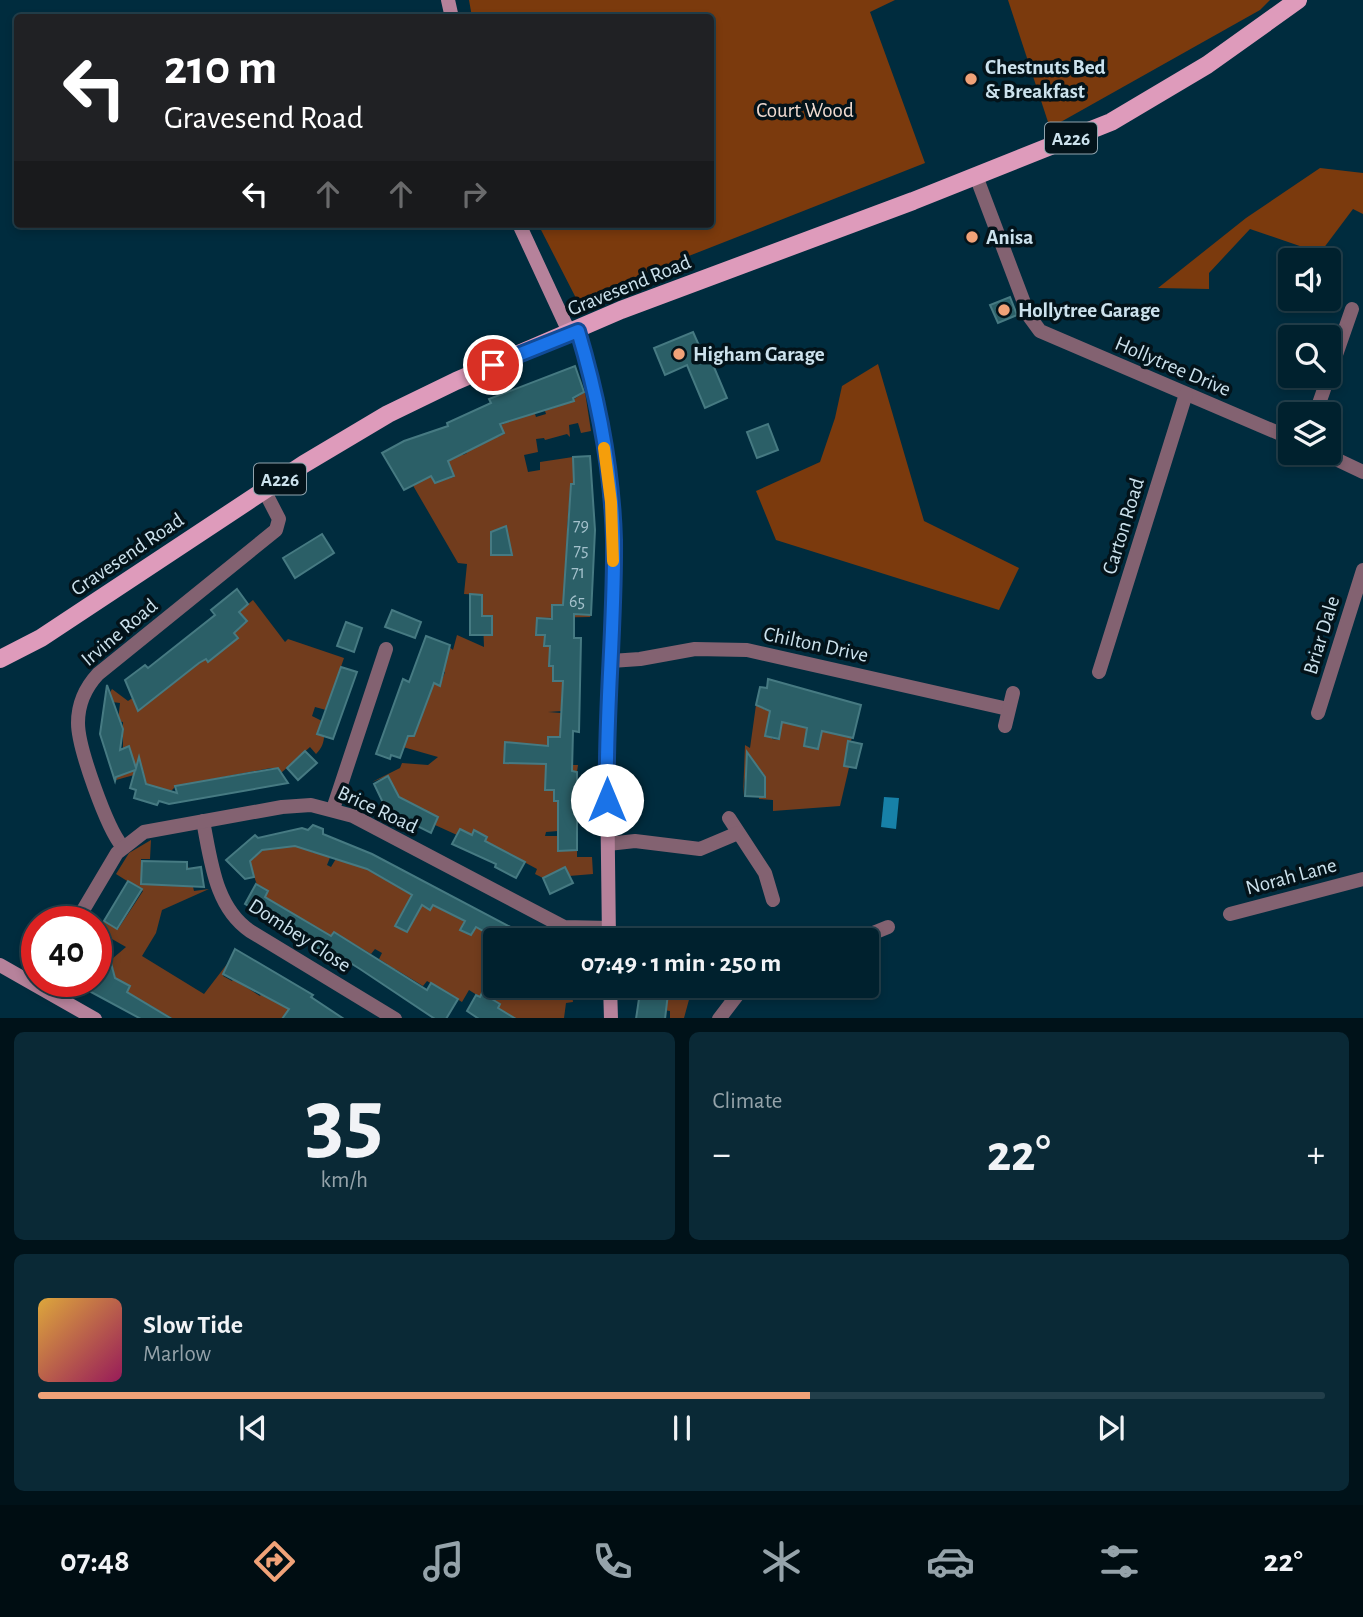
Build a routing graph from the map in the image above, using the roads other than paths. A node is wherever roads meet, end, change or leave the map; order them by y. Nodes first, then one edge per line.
1 (1298, 0) edge
2 (976, 176) junction
3 (521, 228) edge
4 (1352, 309) dead end
5 (574, 332) junction
6 (1186, 394) junction
7 (1320, 402) edge
8 (1278, 433) edge
9 (1341, 462) edge
10 (1363, 472) edge
11 (264, 490) junction
12 (1363, 570) edge
13 (386, 649) dead end
14 (0, 659) edge
15 (611, 661) junction
16 (1099, 671) dead end
17 (1013, 693) dead end
18 (1009, 709) junction
19 (1318, 713) dead end
20 (1005, 726) dead end
21 (333, 809) junction
22 (729, 818) dead end
23 (203, 821) junction
24 (738, 833) junction
25 (608, 844) junction
26 (122, 846) junction
27 (1363, 879) edge
28 (774, 900) dead end
29 (86, 906) edge
30 (1230, 914) dead end
31 (570, 928) edge
32 (609, 928) edge
33 (888, 928) dead end
34 (879, 931) edge
35 (0, 965) edge
36 (21, 974) edge
37 (62, 997) edge
38 (610, 998) edge
39 (735, 998) edge
40 (95, 1018) edge
41 (395, 1018) edge
42 (611, 1018) edge
43 (719, 1018) edge

1 - 2 main road, Gravesend Road / A226
2 - 5 main road, Gravesend Road / A226
2 - 6 street, Hollytree Drive
3 - 5 street
4 - 7 street
5 - 11 main road, Gravesend Road / A226
5 - 15 street
6 - 8 street, Hollytree Drive
6 - 16 street, Carton Road
9 - 10 street
11 - 14 main road, Gravesend Road / A226
11 - 26 street, Irvine Road
12 - 19 street, Briar Dale
13 - 21 street
15 - 18 street, Chilton Drive
15 - 25 street
17 - 18 street
18 - 20 street
21 - 23 street, Brice Road
21 - 31 street, Brice Road
22 - 24 street
23 - 26 street, Brice Road
23 - 41 street, Dombey Close
24 - 25 street
24 - 28 street
25 - 32 street
26 - 29 street, Brice Road
27 - 30 street, Norah Lane
33 - 34 street
35 - 36 street
37 - 40 street
38 - 42 street
39 - 43 street

